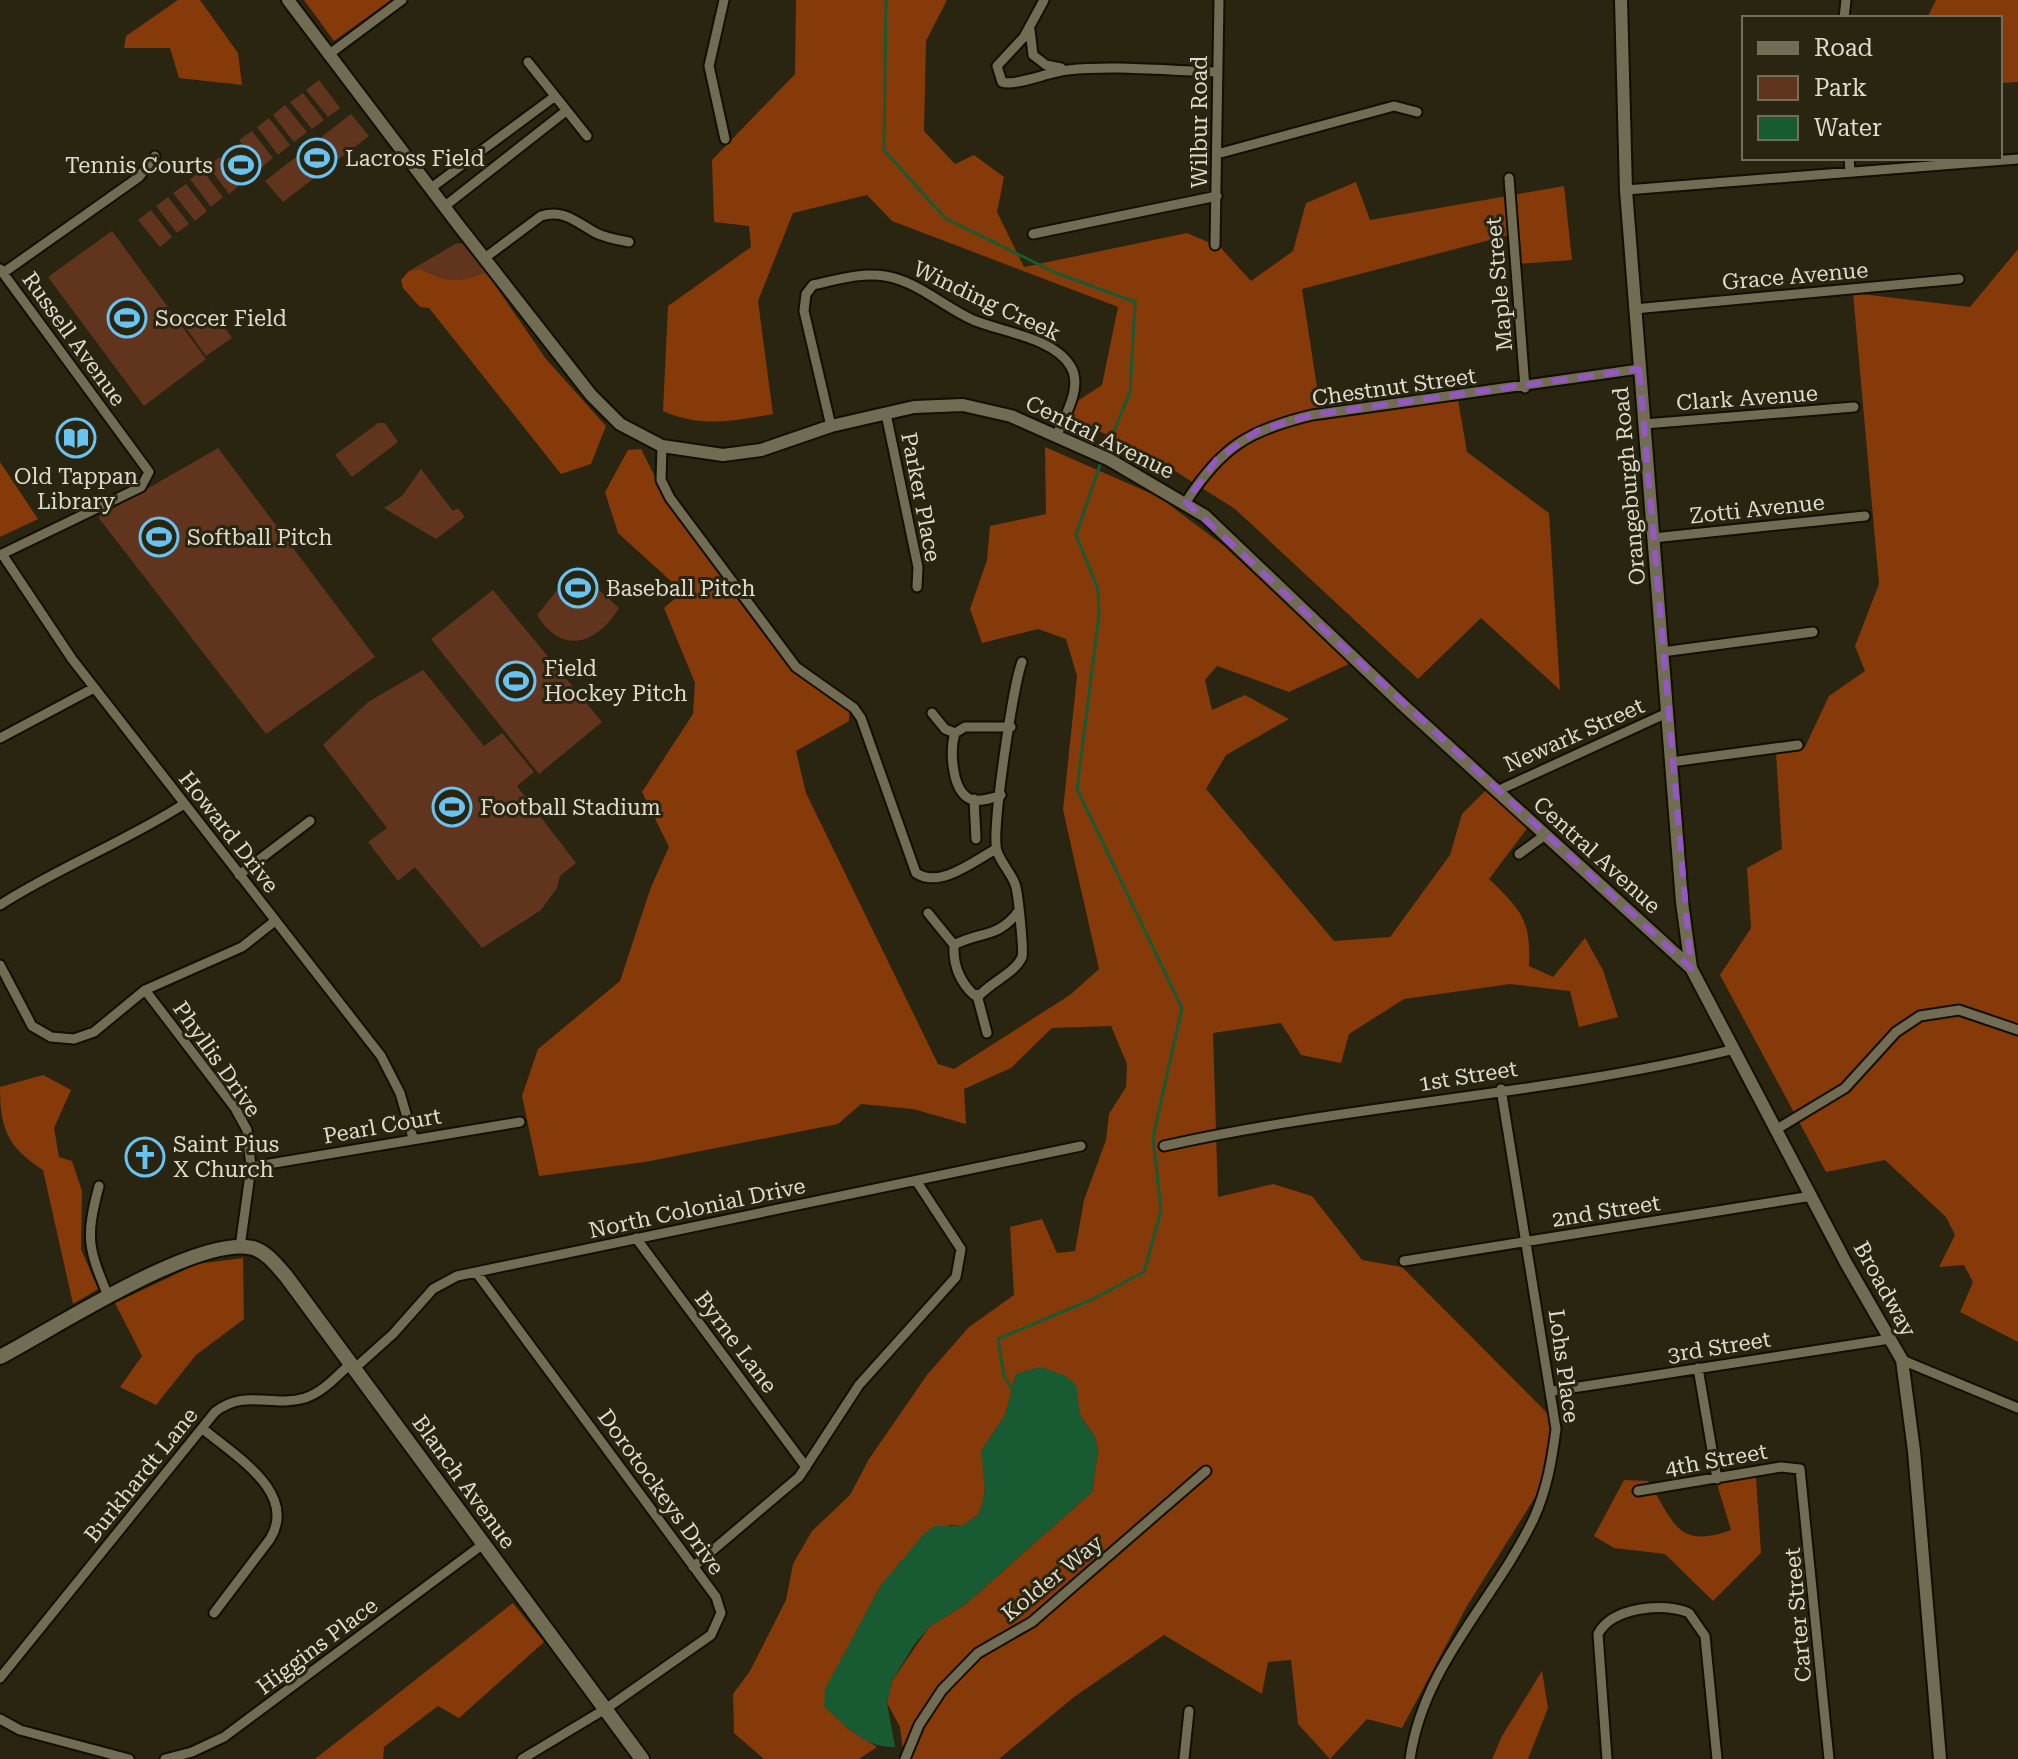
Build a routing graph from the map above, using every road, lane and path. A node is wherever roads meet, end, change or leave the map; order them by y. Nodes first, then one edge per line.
1 (288, 0) edge
2 (402, 0) edge
3 (724, 0) edge
4 (1044, 0) edge
5 (1219, 0) edge
6 (1621, 0) edge
7 (1031, 27) junction
8 (328, 55) junction
9 (528, 62) dead end
10 (1070, 69) junction
11 (1217, 72) junction
12 (554, 97) junction
13 (566, 111) junction
14 (1417, 112) dead end
15 (502, 135) junction
16 (587, 136) dead end
17 (725, 139) dead end
18 (515, 151) junction
19 (1217, 154) junction
20 (155, 156) dead end
21 (2018, 159) edge
22 (1849, 160) edge
23 (456, 169) junction
24 (1850, 171) junction
25 (1509, 178) dead end
26 (469, 187) junction
27 (431, 188) junction
28 (1626, 190) junction
29 (1217, 196) junction
30 (445, 206) junction
31 (1033, 234) dead end
32 (629, 242) dead end
33 (1215, 245) dead end
34 (486, 257) junction
35 (2, 271) edge
36 (1959, 279) dead end
37 (1634, 309) junction
38 (1639, 369) junction
39 (1525, 388) junction
40 (1854, 407) dead end
41 (886, 414) junction
42 (1644, 424) junction
43 (831, 426) junction
44 (1056, 437) junction
45 (662, 446) junction
46 (1186, 502) junction
47 (1865, 516) dead end
48 (1653, 538) junction
49 (1, 555) edge
50 (917, 587) dead end
51 (1813, 632) dead end
52 (1662, 652) junction
53 (1022, 662) dead end
54 (94, 688) junction
55 (932, 713) dead end
56 (1667, 713) junction
57 (1011, 727) junction
58 (955, 733) junction
59 (0, 738) edge
60 (1798, 745) dead end
61 (1671, 762) junction
62 (1497, 791) junction
63 (1001, 795) junction
64 (974, 799) junction
65 (184, 804) junction
66 (310, 821) dead end
67 (1545, 835) junction
68 (976, 839) dead end
69 (996, 849) junction
70 (1519, 854) dead end
71 (239, 875) junction
72 (0, 905) edge
73 (1018, 912) junction
74 (928, 913) dead end
75 (275, 921) junction
76 (954, 945) junction
77 (0, 965) edge
78 (1691, 968) junction
79 (145, 990) junction
80 (977, 995) junction
81 (2018, 1030) edge
82 (987, 1033) dead end
83 (1735, 1049) junction
84 (1501, 1089) junction
85 (520, 1122) dead end
86 (1777, 1129) junction
87 (413, 1138) junction
88 (1081, 1146) dead end
89 (1164, 1146) dead end
90 (251, 1167) junction
91 (917, 1182) junction
92 (99, 1186) dead end
93 (1812, 1196) junction
94 (636, 1238) junction
95 (1527, 1241) junction
96 (240, 1247) junction
97 (1404, 1261) dead end
98 (476, 1272) junction
99 (109, 1298) junction
100 (1890, 1339) junction
101 (0, 1357) edge
102 (1902, 1360) junction
103 (352, 1367) junction
104 (1698, 1368) junction
105 (1553, 1391) junction
106 (2018, 1408) edge
107 (202, 1428) junction
108 (806, 1467) junction
109 (1800, 1469) joint
110 (1206, 1471) dead end
111 (1717, 1479) junction
112 (1638, 1491) dead end
113 (482, 1545) junction
114 (693, 1567) junction
115 (214, 1613) dead end
116 (0, 1678) edge
117 (607, 1708) junction
118 (1189, 1711) dead end
119 (0, 1719) edge
120 (129, 1759) edge
121 (165, 1759) edge
122 (522, 1759) edge
123 (642, 1759) edge
124 (905, 1759) edge
125 (1184, 1759) edge
126 (1410, 1759) edge
127 (1607, 1759) edge
128 (1717, 1759) edge
129 (1829, 1759) edge
130 (1940, 1759) edge

1 - 8 street, Central Avenue
2 - 8 street
3 - 17 street
4 - 7 street
5 - 11 street, Wilbur Road
6 - 28 street, Orangeburgh Road
7 - 10 street
7 - 10 street
8 - 27 street, Central Avenue
9 - 12 street
10 - 11 street
11 - 19 street, Wilbur Road
12 - 13 street
12 - 15 street
13 - 16 street
13 - 18 street
14 - 19 street
15 - 18 street
15 - 23 street
18 - 26 street
19 - 29 street, Wilbur Road
20 - 35 street
21 - 24 street
22 - 24 street
23 - 26 street
23 - 27 street
24 - 28 street
25 - 39 street, Maple Street
26 - 30 street
27 - 30 street, Central Avenue
28 - 37 street, Orangeburgh Road
29 - 31 street
29 - 33 street, Wilbur Road
30 - 34 street, Central Avenue
32 - 34 street
34 - 45 street, Central Avenue
35 - 49 street, Russell Avenue
36 - 37 street, Grace Avenue
37 - 38 street, Orangeburgh Road
38 - 39 street, Chestnut Street
38 - 42 street, Orangeburgh Road
39 - 46 street, Chestnut Street
40 - 42 street, Clark Avenue
41 - 43 street, Central Avenue
41 - 44 street, Central Avenue
41 - 50 street, Parker Place
42 - 48 street, Orangeburgh Road
43 - 44 street, Winding Creek
43 - 45 street, Central Avenue
44 - 46 street, Central Avenue
45 - 69 street
46 - 62 street, Central Avenue
47 - 48 street, Zotti Avenue
48 - 52 street, Orangeburgh Road
49 - 54 street, Howard Drive
51 - 52 street
52 - 56 street, Orangeburgh Road
53 - 57 street
54 - 59 street
54 - 65 street, Howard Drive
55 - 58 street
56 - 61 street, Orangeburgh Road
56 - 62 street, Newark Street
57 - 58 street
57 - 63 street
58 - 64 street
60 - 61 street
61 - 78 street, Orangeburgh Road
62 - 67 street, Central Avenue
63 - 64 street
63 - 69 street
64 - 68 street
65 - 71 street, Howard Drive
65 - 72 street
66 - 71 street
67 - 70 street
67 - 78 street, Central Avenue
69 - 73 street
71 - 75 street, Howard Drive
73 - 76 street
73 - 80 street
74 - 76 street
75 - 79 street
75 - 87 street, Howard Drive
76 - 80 street
77 - 79 street
78 - 83 street, Broadway
79 - 90 street, Phyllis Drive
80 - 82 street
81 - 86 street
83 - 84 street, 1st Street
83 - 86 street, Broadway
84 - 89 street, 1st Street
84 - 95 street, Lohs Place
85 - 87 street, Pearl Court
86 - 93 street, Broadway
87 - 90 street, Pearl Court
88 - 91 street, North Colonial Drive
90 - 96 street, Phyllis Drive
91 - 94 street, North Colonial Drive
91 - 108 street
92 - 99 street
93 - 95 street, 2nd Street
93 - 100 street, Broadway
94 - 98 street, North Colonial Drive
94 - 108 street, Byrne Lane
95 - 97 street, 2nd Street
95 - 105 street, Lohs Place
96 - 99 main road
96 - 103 main road, Blanch Avenue
98 - 103 street, North Colonial Drive
98 - 114 street, Dorotockeys Drive
99 - 101 main road
100 - 102 street, Broadway
100 - 104 street, 3rd Street
102 - 106 street
102 - 130 street, Broadway
103 - 107 street, Burkhardt Lane
103 - 113 main road, Blanch Avenue
104 - 105 street, 3rd Street
104 - 111 street
105 - 126 street, Lohs Place
107 - 115 street
107 - 116 street, Burkhardt Lane
108 - 114 street
109 - 111 street, 4th Street
109 - 129 street, Carter Street
110 - 124 street, Kolder Way
111 - 112 street, 4th Street
113 - 117 main road, Blanch Avenue
113 - 121 street, Higgins Place
114 - 117 street, Dorotockeys Drive
117 - 122 street, Dorotockeys Drive
117 - 123 main road, Blanch Avenue
118 - 125 street
119 - 120 street
127 - 128 street

